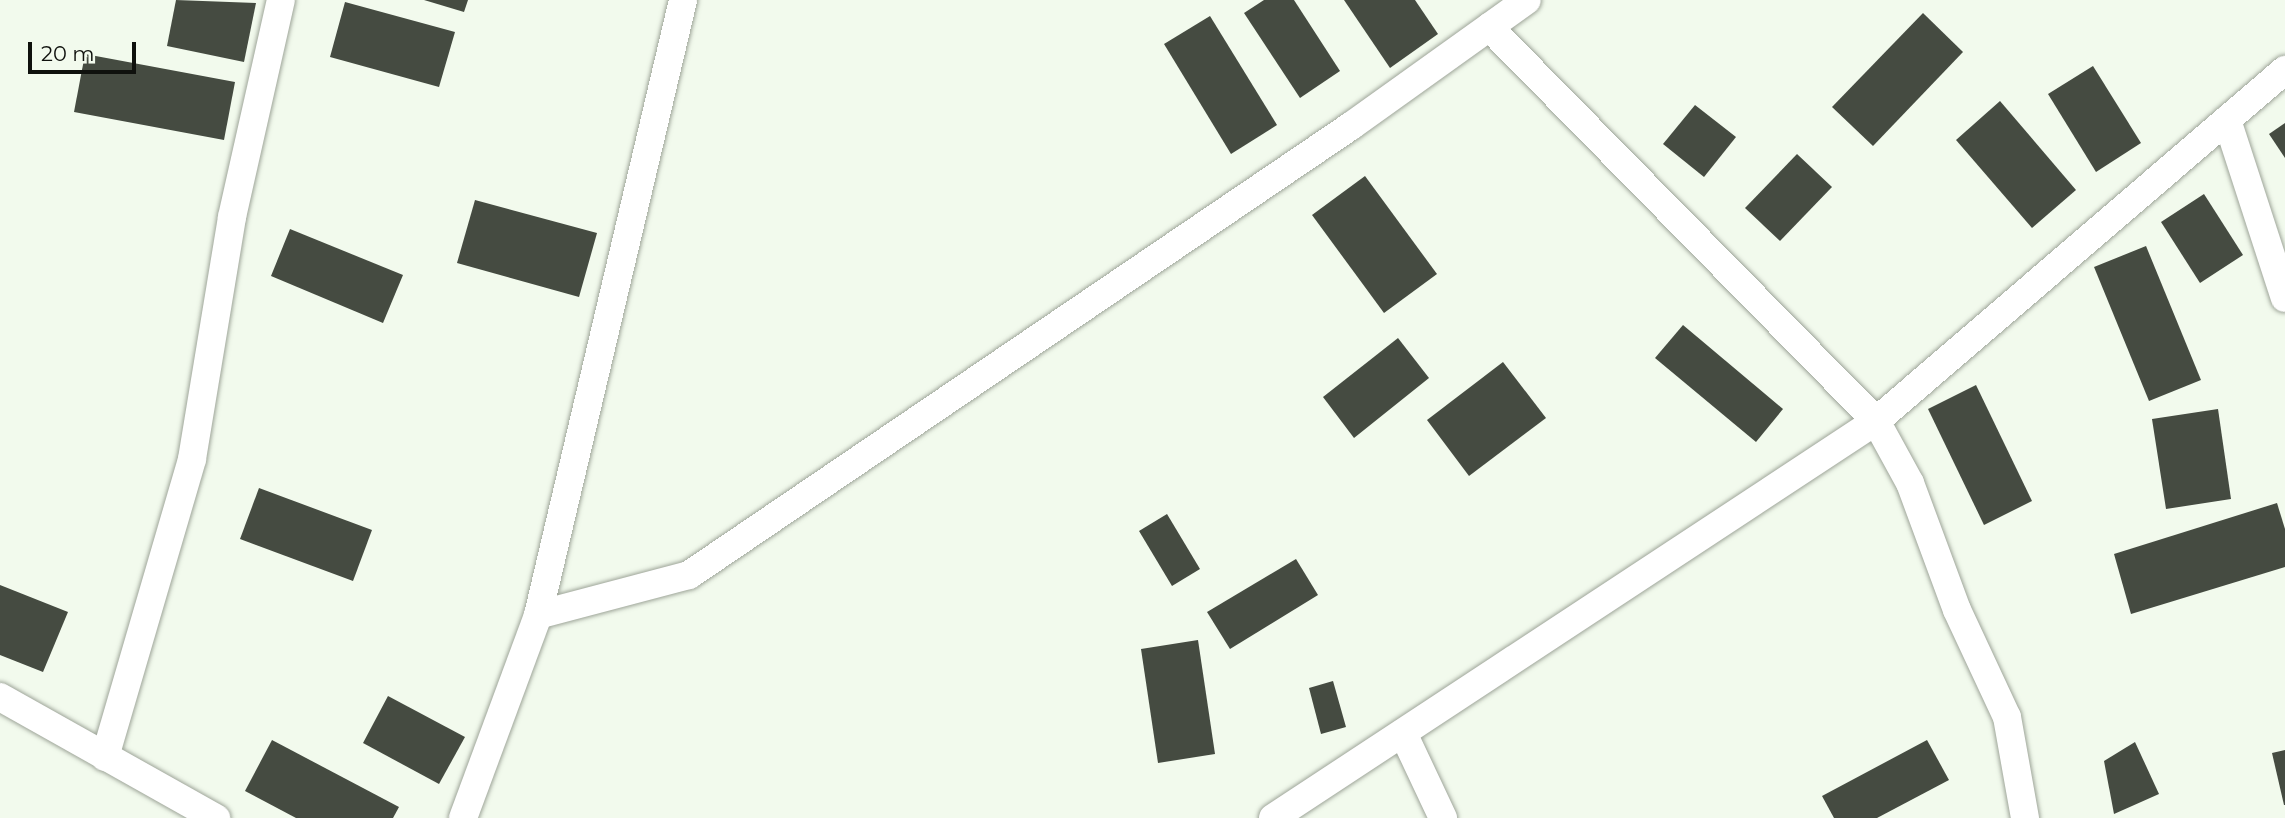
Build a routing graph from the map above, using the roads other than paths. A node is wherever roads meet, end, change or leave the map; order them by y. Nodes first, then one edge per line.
1 (281, 0) edge
2 (684, 0) edge
3 (1527, 0) edge
4 (1489, 27) junction
5 (2285, 70) edge
6 (2227, 120) junction
7 (2285, 298) edge
8 (1876, 421) junction
9 (538, 615) junction
10 (0, 697) edge
11 (1403, 733) junction
12 (105, 757) junction
13 (216, 818) edge
14 (463, 818) edge
15 (1273, 818) edge
16 (1443, 818) edge
17 (2025, 818) edge

1 - 12 street
2 - 9 street
3 - 4 street
4 - 8 street
4 - 9 street
5 - 6 street
6 - 7 street
6 - 8 street
8 - 11 street
8 - 17 street
9 - 14 street
10 - 12 street
11 - 15 street
11 - 16 street
12 - 13 street

